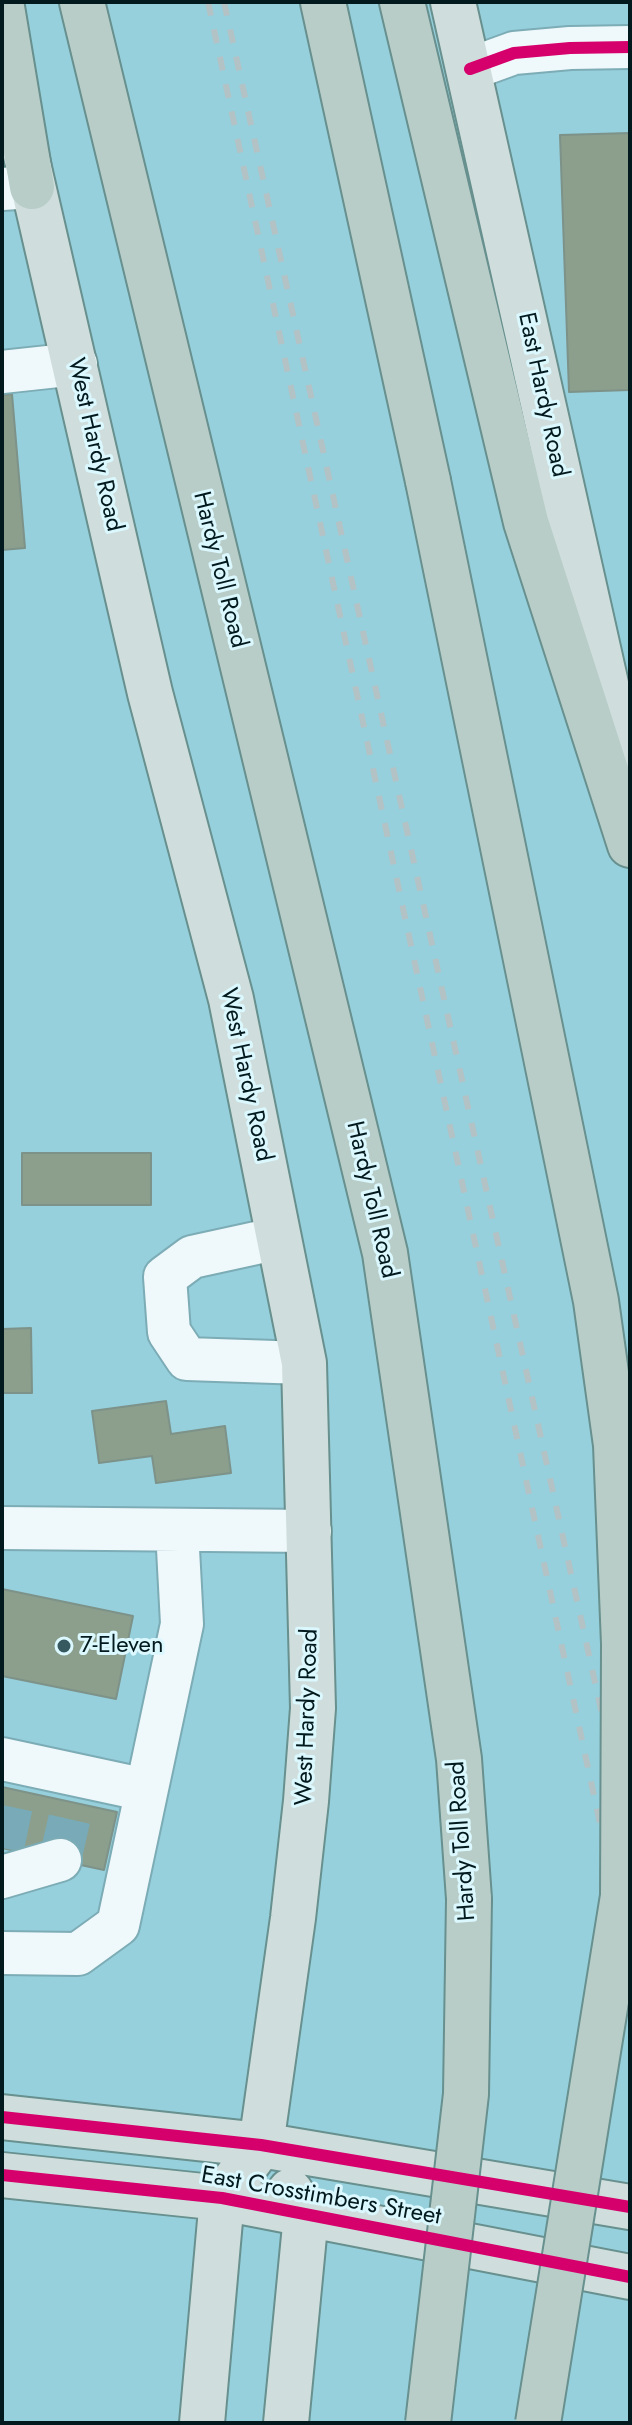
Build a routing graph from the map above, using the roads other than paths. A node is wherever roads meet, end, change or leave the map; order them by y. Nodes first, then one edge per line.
1 (82, 2) edge
2 (323, 2) edge
3 (402, 2) edge
4 (453, 2) edge
5 (2, 7) edge
6 (2, 24) edge
7 (630, 47) edge
8 (470, 69) junction
9 (17, 188) edge
10 (76, 364) junction
11 (2, 372) edge
12 (630, 788) edge
13 (630, 845) edge
14 (279, 1238) junction
15 (304, 1363) junction
16 (2, 1528) edge
17 (177, 1530) junction
18 (310, 1531) junction
19 (13, 1772) edge
20 (146, 1790) junction
21 (73, 1803) dead end
22 (60, 1860) dead end
23 (2, 1877) edge
24 (2, 1953) edge
25 (2, 2117) edge
26 (261, 2145) junction
27 (2, 2175) edge
28 (222, 2198) junction
29 (630, 2207) edge
30 (306, 2215) junction
31 (630, 2277) edge
32 (202, 2423) edge
33 (286, 2423) edge
34 (428, 2423) edge
35 (538, 2423) edge

1 - 34 highway, Hardy Toll Road, bridge
2 - 35 highway, bridge
3 - 13 highway
4 - 8 main road, East Hardy Road
5 - 9 highway
6 - 9 main road, West Hardy Road
7 - 8 street
8 - 12 main road, East Hardy Road
9 - 10 main road, West Hardy Road
10 - 11 street
10 - 14 main road, West Hardy Road
14 - 15 main road, West Hardy Road
14 - 15 street
15 - 18 main road, West Hardy Road
16 - 17 street
17 - 18 street
17 - 20 street
18 - 26 main road, West Hardy Road
19 - 20 street
19 - 21 street
20 - 24 street
22 - 23 street
25 - 26 main road, East Crosstimbers Street
26 - 28 main road
26 - 29 main road, East Crosstimbers Street
26 - 30 main road
27 - 28 main road, East Crosstimbers Street
28 - 30 main road, East Crosstimbers Street
28 - 32 main road
30 - 31 main road, East Crosstimbers Street
30 - 33 main road

